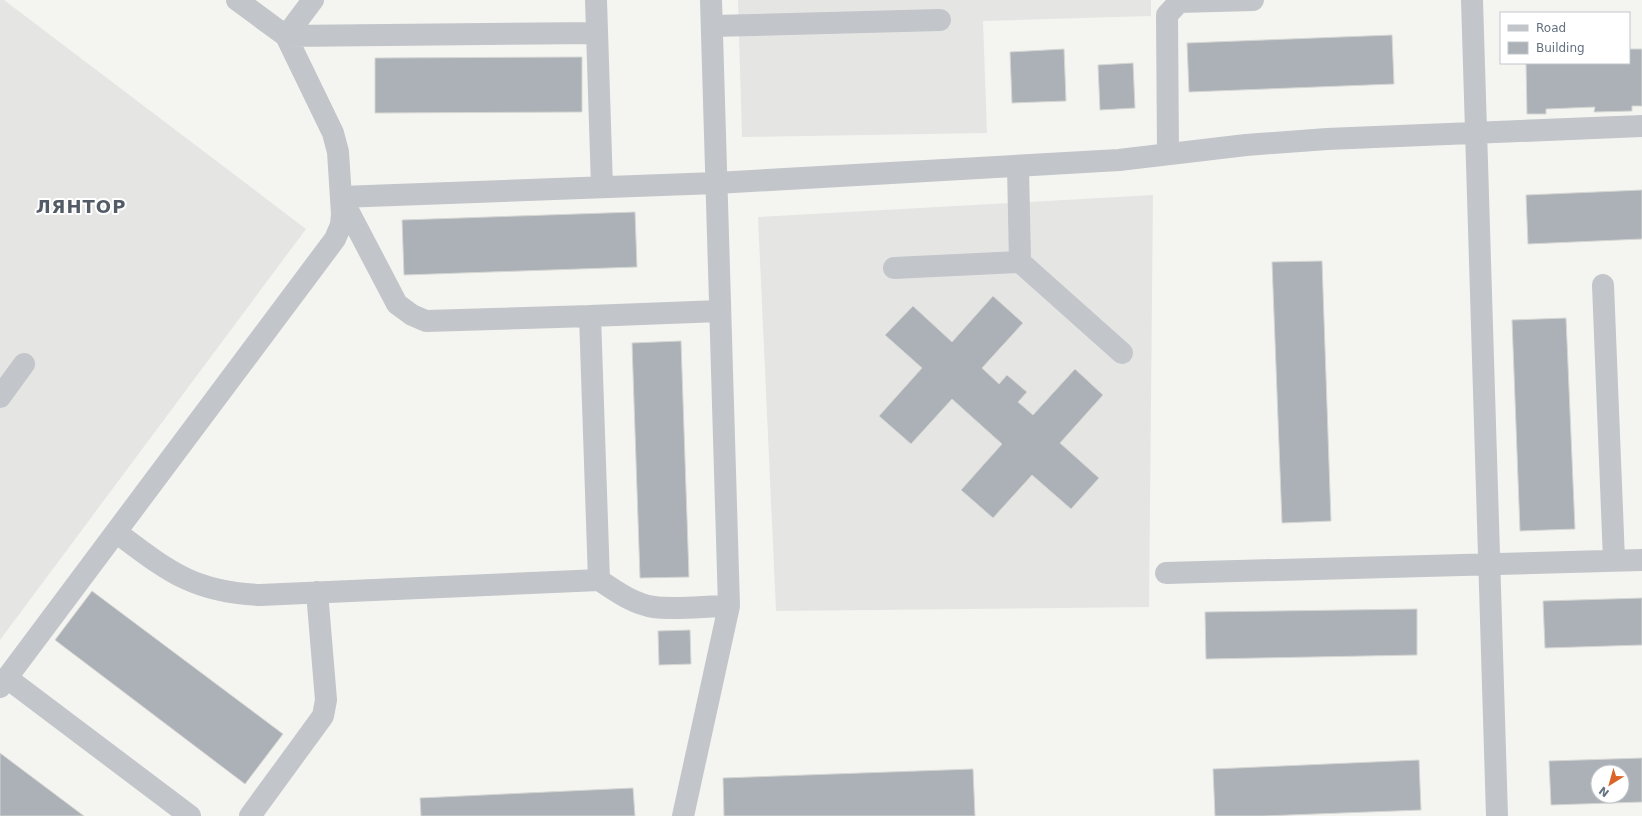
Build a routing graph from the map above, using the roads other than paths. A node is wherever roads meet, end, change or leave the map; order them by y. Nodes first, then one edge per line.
1 (237, 0) edge
2 (313, 0) edge
3 (596, 0) edge
4 (711, 0) edge
5 (1253, 0) edge
6 (1472, 0) edge
7 (940, 20) dead end
8 (712, 26) junction
9 (597, 33) junction
10 (286, 36) junction
11 (1642, 126) edge
12 (1476, 133) junction
13 (1168, 154) junction
14 (1018, 166) junction
15 (716, 183) junction
16 (602, 187) junction
17 (341, 197) junction
18 (1020, 262) junction
19 (894, 268) dead end
20 (1603, 285) dead end
21 (720, 311) junction
22 (590, 316) junction
23 (1122, 353) dead end
24 (24, 364) dead end
25 (0, 397) edge
26 (116, 532) junction
27 (1614, 560) junction
28 (1642, 560) edge
29 (1489, 564) junction
30 (1166, 573) dead end
31 (599, 580) junction
32 (316, 592) junction
33 (729, 606) junction
34 (3, 682) edge
35 (190, 816) edge
36 (250, 816) edge
37 (683, 816) edge
38 (1497, 816) edge

1 - 10 lane
2 - 10 lane
3 - 9 lane
4 - 8 lane
5 - 13 lane
6 - 12 lane
7 - 8 lane
8 - 15 lane
9 - 10 lane
9 - 16 lane
10 - 17 lane
11 - 12 lane
12 - 13 lane
12 - 29 lane
13 - 14 lane
14 - 15 lane
14 - 18 lane
15 - 16 lane
15 - 21 lane
16 - 17 lane
17 - 22 lane
17 - 26 lane
18 - 19 lane
18 - 23 lane
20 - 27 lane
21 - 22 lane
21 - 33 lane
22 - 31 lane
24 - 25 lane
26 - 32 lane
26 - 34 lane
27 - 28 lane
27 - 29 lane
29 - 30 lane
29 - 38 lane
31 - 32 lane
31 - 33 lane
32 - 36 lane
33 - 37 lane
34 - 35 lane

